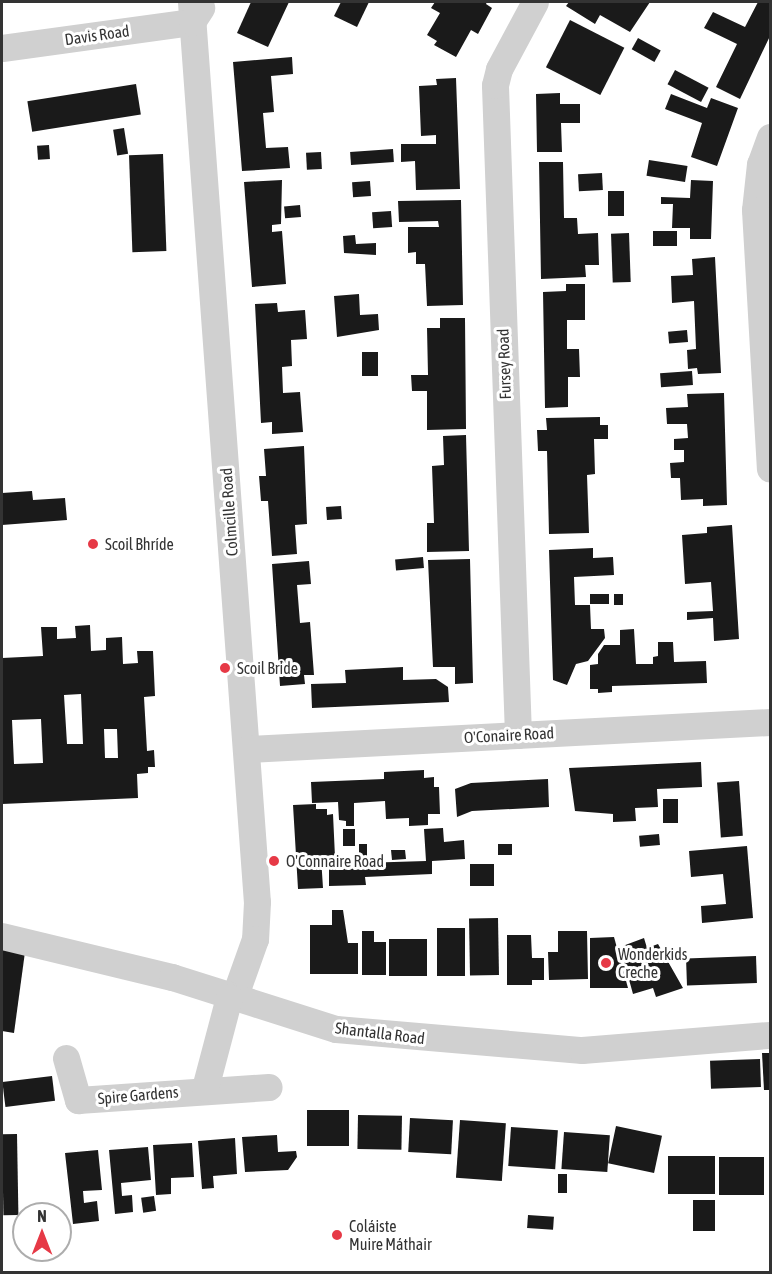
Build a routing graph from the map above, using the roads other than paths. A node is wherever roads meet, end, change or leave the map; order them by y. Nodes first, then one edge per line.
1 (535, 2) edge
2 (196, 8) edge
3 (2, 48) edge
4 (771, 137) edge
5 (771, 469) edge
6 (771, 722) edge
7 (518, 735) junction
8 (248, 749) junction
9 (2, 936) edge
10 (232, 997) junction
11 (771, 1035) edge
12 (66, 1059) dead end
13 (269, 1087) dead end
14 (205, 1088) junction

1 - 7 street, Fursey Road
2 - 3 street, Davis Road
2 - 8 street, Colmcille Road
4 - 5 street
6 - 7 street, O'Conaire Road
7 - 8 street, O'Conaire Road
8 - 10 street, Colmcille Road
9 - 10 street, Shantalla Road
10 - 11 street, Shantalla Road
10 - 14 street
12 - 14 street, Spire Gardens
13 - 14 street, Spire Gardens

